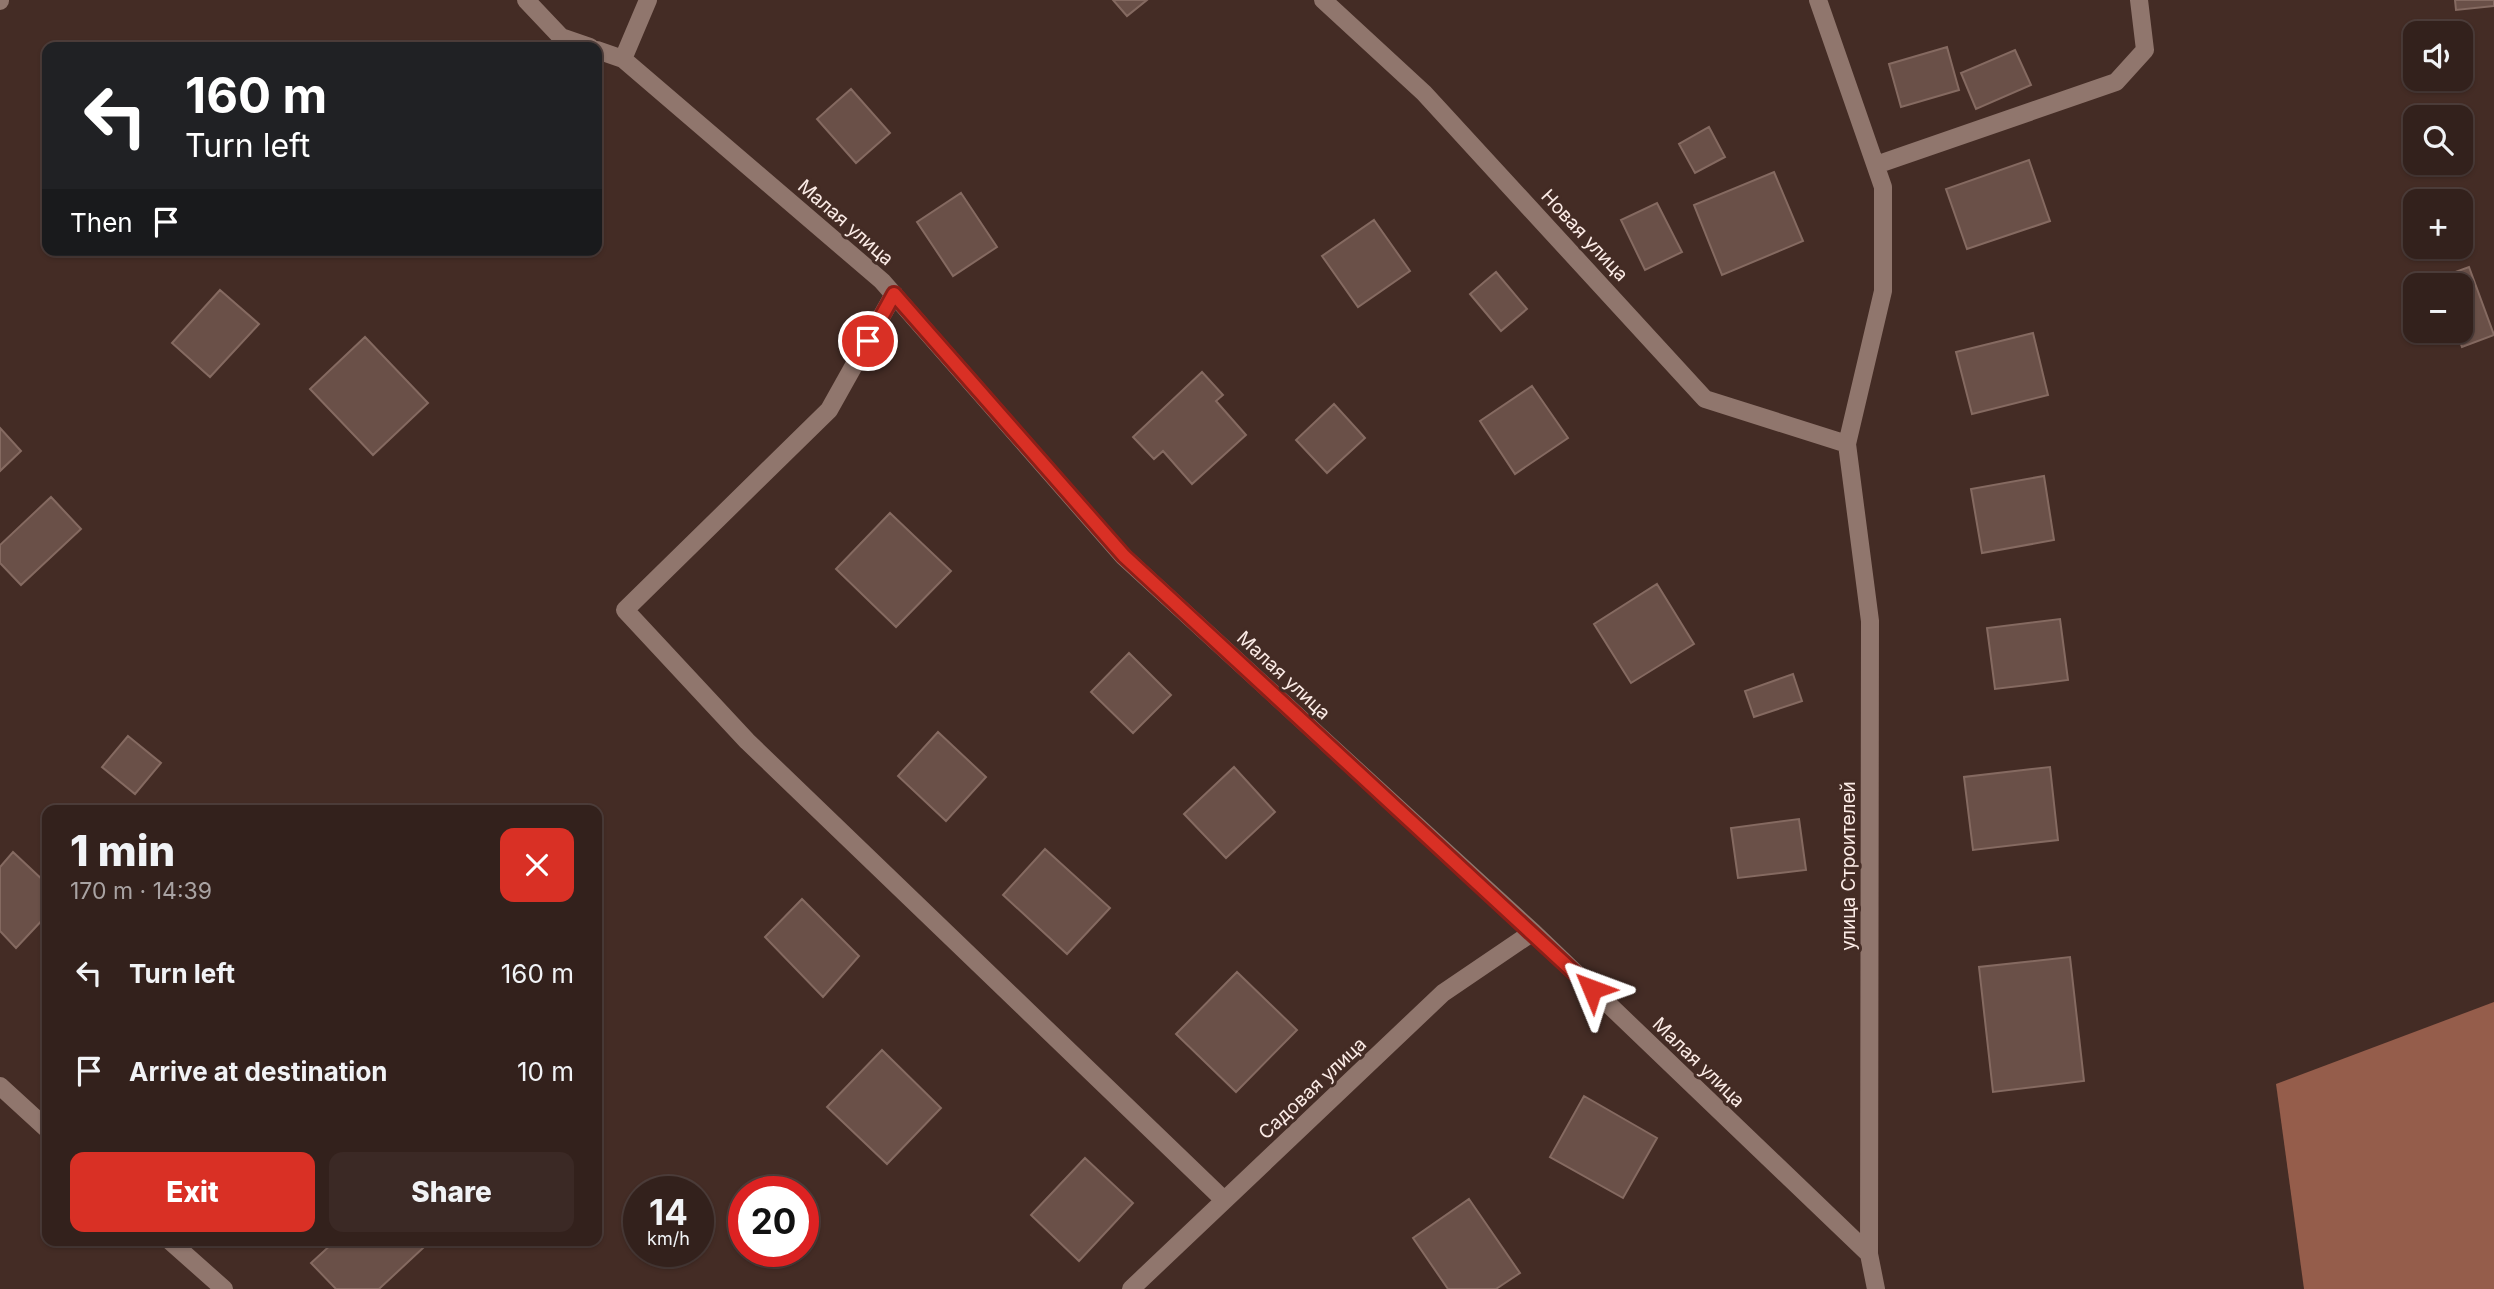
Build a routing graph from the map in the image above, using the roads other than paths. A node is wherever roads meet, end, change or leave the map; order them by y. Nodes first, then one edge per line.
1 (526, 0) edge
2 (648, 0) edge
3 (1324, 0) edge
4 (1818, 0) edge
5 (2139, 0) edge
6 (576, 42) edge
7 (602, 52) edge
8 (623, 59) junction
9 (1876, 165) junction
10 (894, 294) junction
11 (1847, 444) junction
12 (1533, 932) junction
13 (0, 1086) edge
14 (42, 1124) edge
15 (1224, 1200) junction
16 (176, 1246) edge
17 (1869, 1254) junction
18 (224, 1289) edge
19 (1130, 1289) edge
20 (1876, 1289) edge

1 - 6 street
2 - 8 street
3 - 11 street, Новая улица
4 - 9 street
5 - 9 street
7 - 8 street
8 - 10 street, Малая улица
9 - 11 street
10 - 12 street, Малая улица
10 - 15 street
11 - 17 street, улица Строителей
12 - 15 street, Садовая улица
12 - 17 street, Малая улица
13 - 14 street
15 - 19 street, Садовая улица
16 - 18 street
17 - 20 street, улица Строителей

